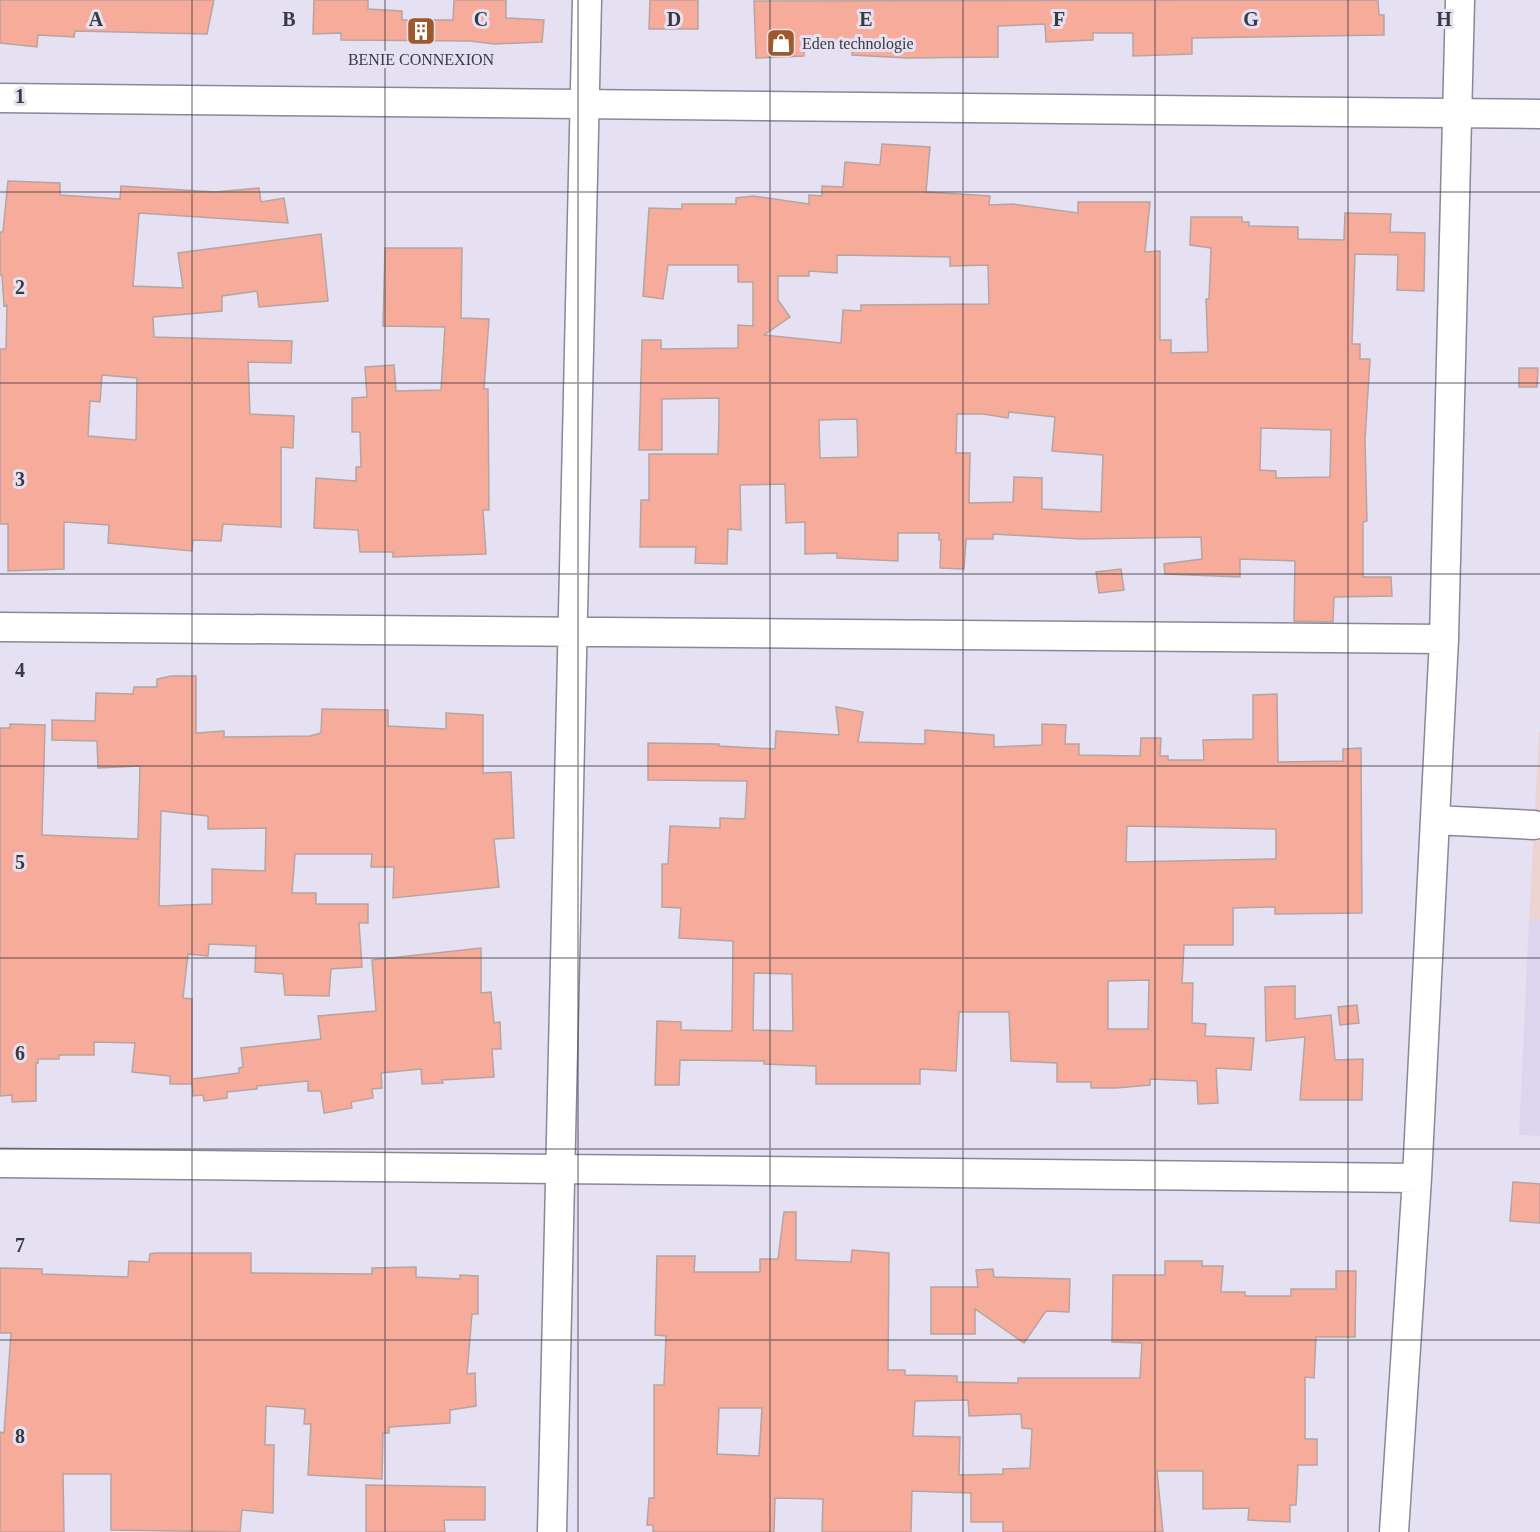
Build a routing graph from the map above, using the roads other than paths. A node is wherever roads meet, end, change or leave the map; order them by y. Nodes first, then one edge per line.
1 (587, 0) edge
2 (1460, 0) edge
3 (0, 98) edge
4 (585, 103) junction
5 (1457, 113) junction
6 (1540, 114) edge
7 (0, 627) edge
8 (573, 631) junction
9 (1444, 639) junction
10 (1435, 820) junction
11 (1534, 825) dead end
12 (0, 1163) edge
13 (559, 1169) junction
14 (1417, 1178) junction
15 (552, 1532) edge
16 (1394, 1532) edge

1 - 4 street
2 - 5 street
3 - 4 street
4 - 5 street
4 - 8 street
5 - 6 street
5 - 9 street
7 - 8 street
8 - 9 street
8 - 13 street
9 - 10 street
10 - 11 street
10 - 14 street
12 - 13 street
13 - 14 street
13 - 15 street
14 - 16 street

